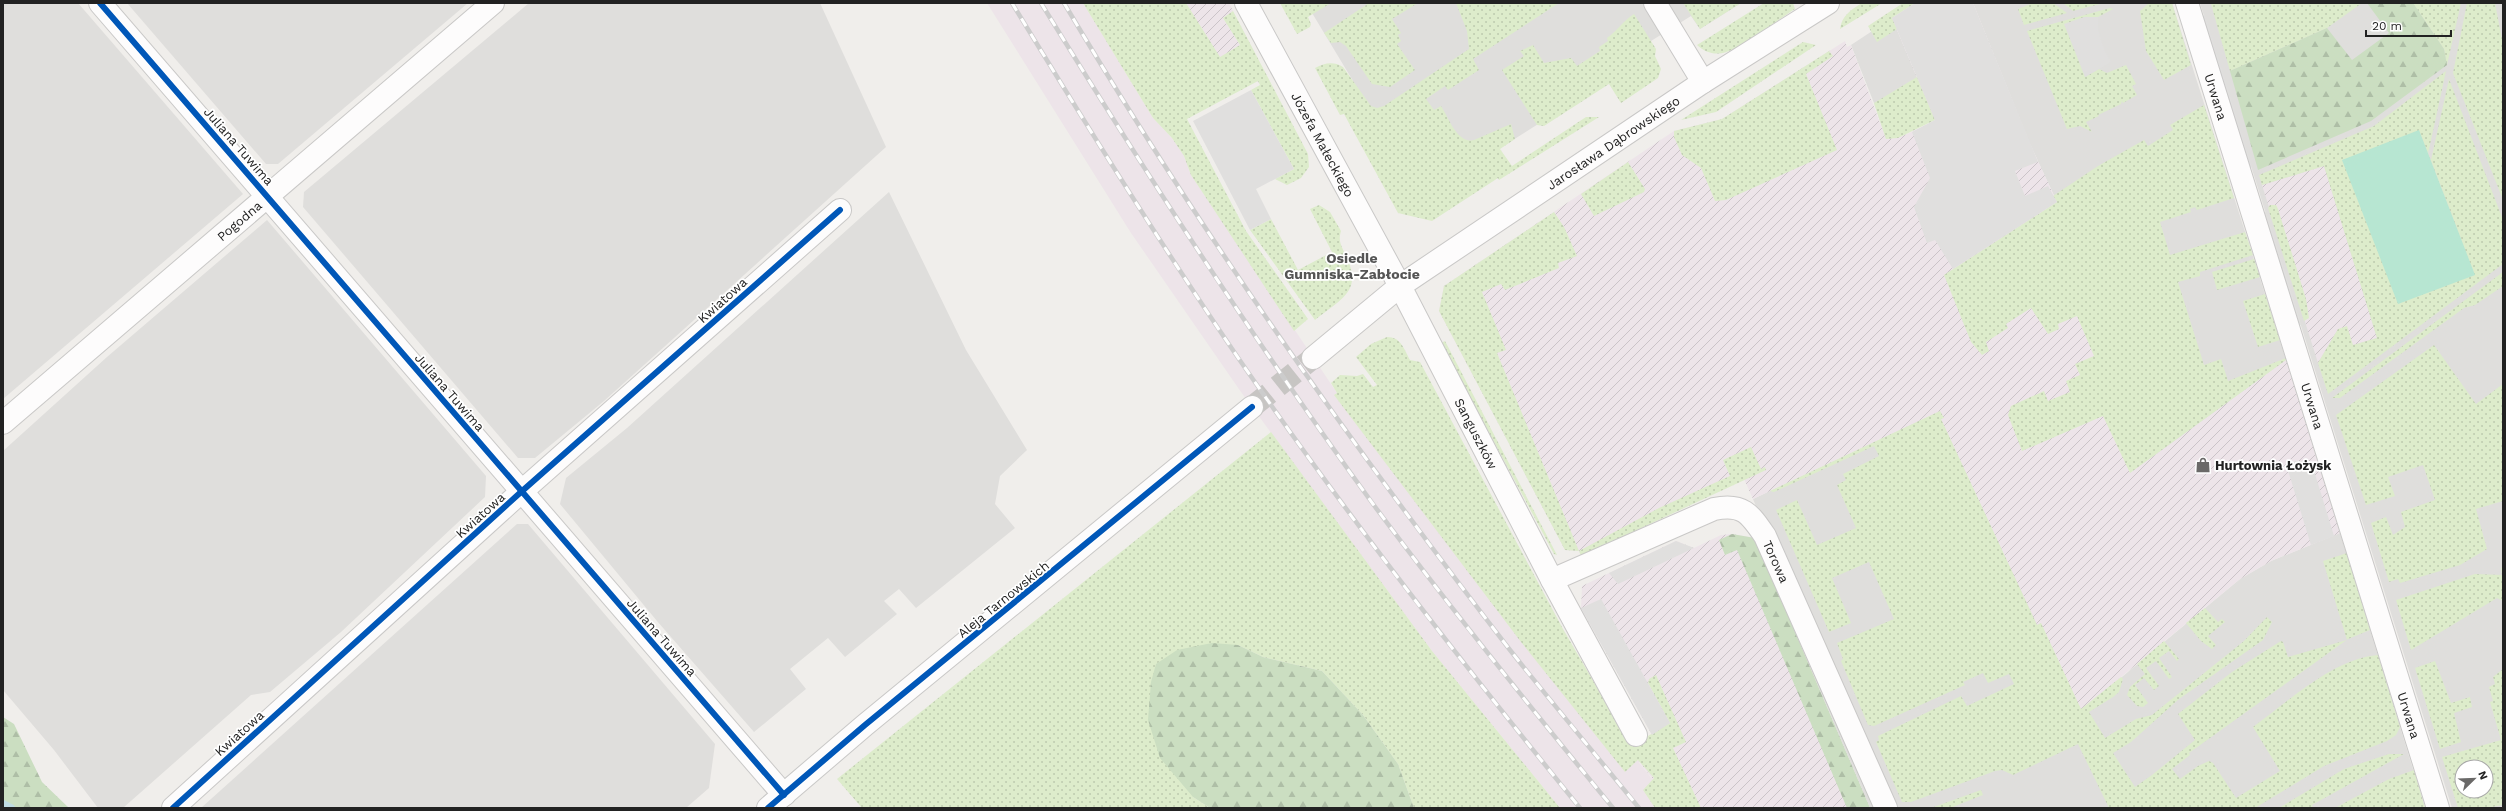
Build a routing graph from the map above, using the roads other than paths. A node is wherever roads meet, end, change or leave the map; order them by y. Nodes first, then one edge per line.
1 (100, 3) edge
2 (493, 3) edge
3 (1246, 3) edge
4 (1655, 3) edge
5 (1828, 3) edge
6 (2187, 3) edge
7 (1703, 82) junction
8 (268, 197) junction
9 (840, 210) dead end
10 (1400, 286) junction
11 (1313, 358) tunnel mouth
12 (1252, 407) tunnel mouth
13 (3, 423) edge
14 (521, 492) junction
15 (1552, 580) junction
16 (1636, 735) dead end
17 (776, 801) edge
18 (173, 808) edge
19 (1886, 808) edge
20 (2438, 808) edge

1 - 8 street, Juliana Tuwima
2 - 8 street, Pogodna
3 - 10 street, Józefa Małeckiego
4 - 7 street
5 - 7 street, Jarosława Dąbrowskiego
6 - 20 street, Urwana
7 - 10 street, Jarosława Dąbrowskiego
8 - 13 street, Pogodna
8 - 14 street, Juliana Tuwima
9 - 14 street, Kwiatowa
10 - 11 street
10 - 15 street, Sanguszków
12 - 17 street, Aleja Tarnowskich
14 - 17 street, Juliana Tuwima
14 - 18 street, Kwiatowa
15 - 16 street, Sanguszków
15 - 19 street, Torowa

